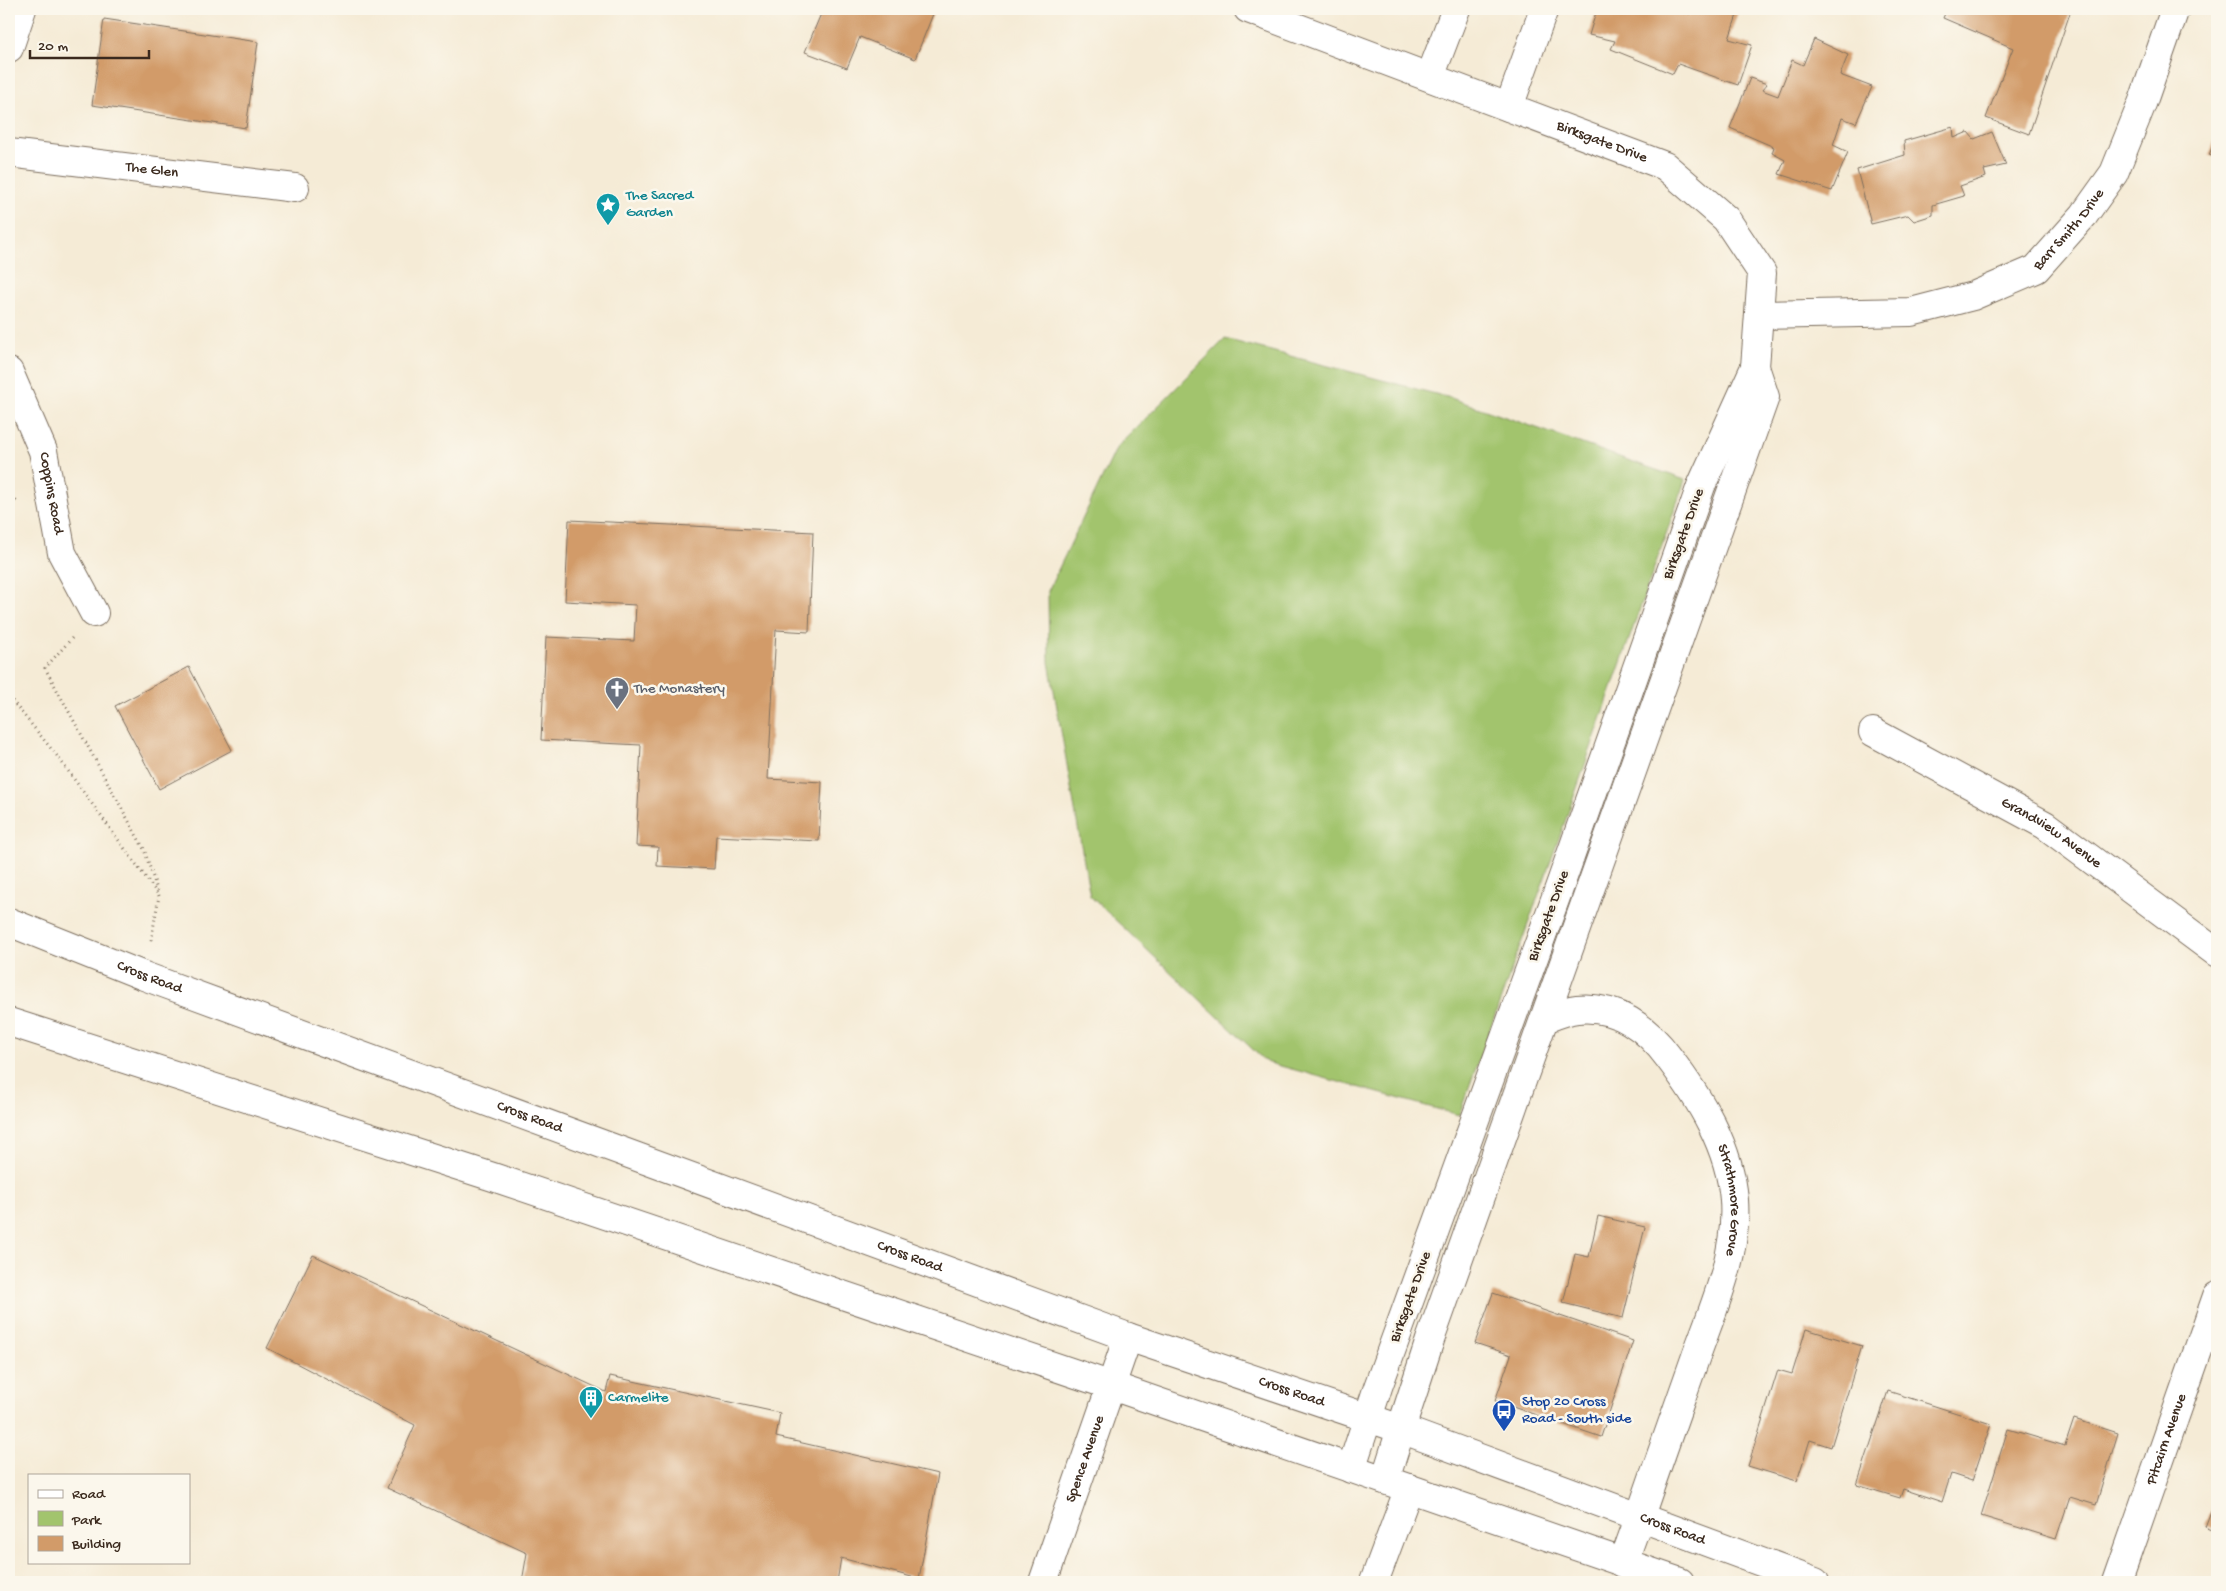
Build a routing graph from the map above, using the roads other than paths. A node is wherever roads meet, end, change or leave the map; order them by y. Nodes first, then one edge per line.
1 (22, 9) edge
2 (1248, 9) edge
3 (1456, 9) edge
4 (1544, 9) edge
5 (2175, 9) edge
6 (9, 48) edge
7 (1430, 77) junction
8 (1509, 107) junction
9 (9, 152) edge
10 (295, 188) dead end
11 (1759, 314) junction
12 (1755, 367) junction
13 (9, 372) edge
14 (94, 613) road end
15 (1873, 732) dead end
16 (9, 922) edge
17 (2217, 953) edge
18 (1545, 1019) junction
19 (9, 1022) edge
20 (2217, 1296) edge
21 (1128, 1337) junction
22 (1112, 1386) junction
23 (1367, 1418) junction
24 (1401, 1429) junction
25 (1351, 1469) junction
26 (1397, 1484) junction
27 (1640, 1516) junction
28 (1623, 1563) junction
29 (1043, 1582) edge
30 (1374, 1582) edge
31 (1680, 1582) edge
32 (1815, 1582) edge
33 (2117, 1582) edge

1 - 6 main road
2 - 7 main road, Birksgate Drive
3 - 7 main road
4 - 8 main road
5 - 11 main road, Barr Smith Drive
7 - 8 main road, Birksgate Drive
8 - 11 main road, Birksgate Drive
9 - 10 main road, The Glen
11 - 12 main road, Birksgate Drive
12 - 18 main road, Birksgate Drive
12 - 23 main road, Birksgate Drive
13 - 14 main road, Coppins Road
15 - 17 main road, Grandview Avenue
16 - 21 main road, Cross Road
18 - 24 main road, Birksgate Drive
18 - 27 main road, Strathmore Grove
19 - 22 main road
20 - 33 main road, Pitcairn Avenue
21 - 22 main road, Spence Avenue
21 - 23 main road, Cross Road
22 - 25 main road
22 - 29 main road, Spence Avenue
23 - 24 main road, Cross Road
23 - 25 main road, Birksgate Drive
24 - 26 main road, Birksgate Drive
24 - 27 main road, Cross Road
25 - 26 main road
26 - 28 main road
26 - 30 main road, Birksgate Drive
27 - 28 main road, Strathmore Grove
27 - 32 main road, Cross Road
28 - 31 main road

